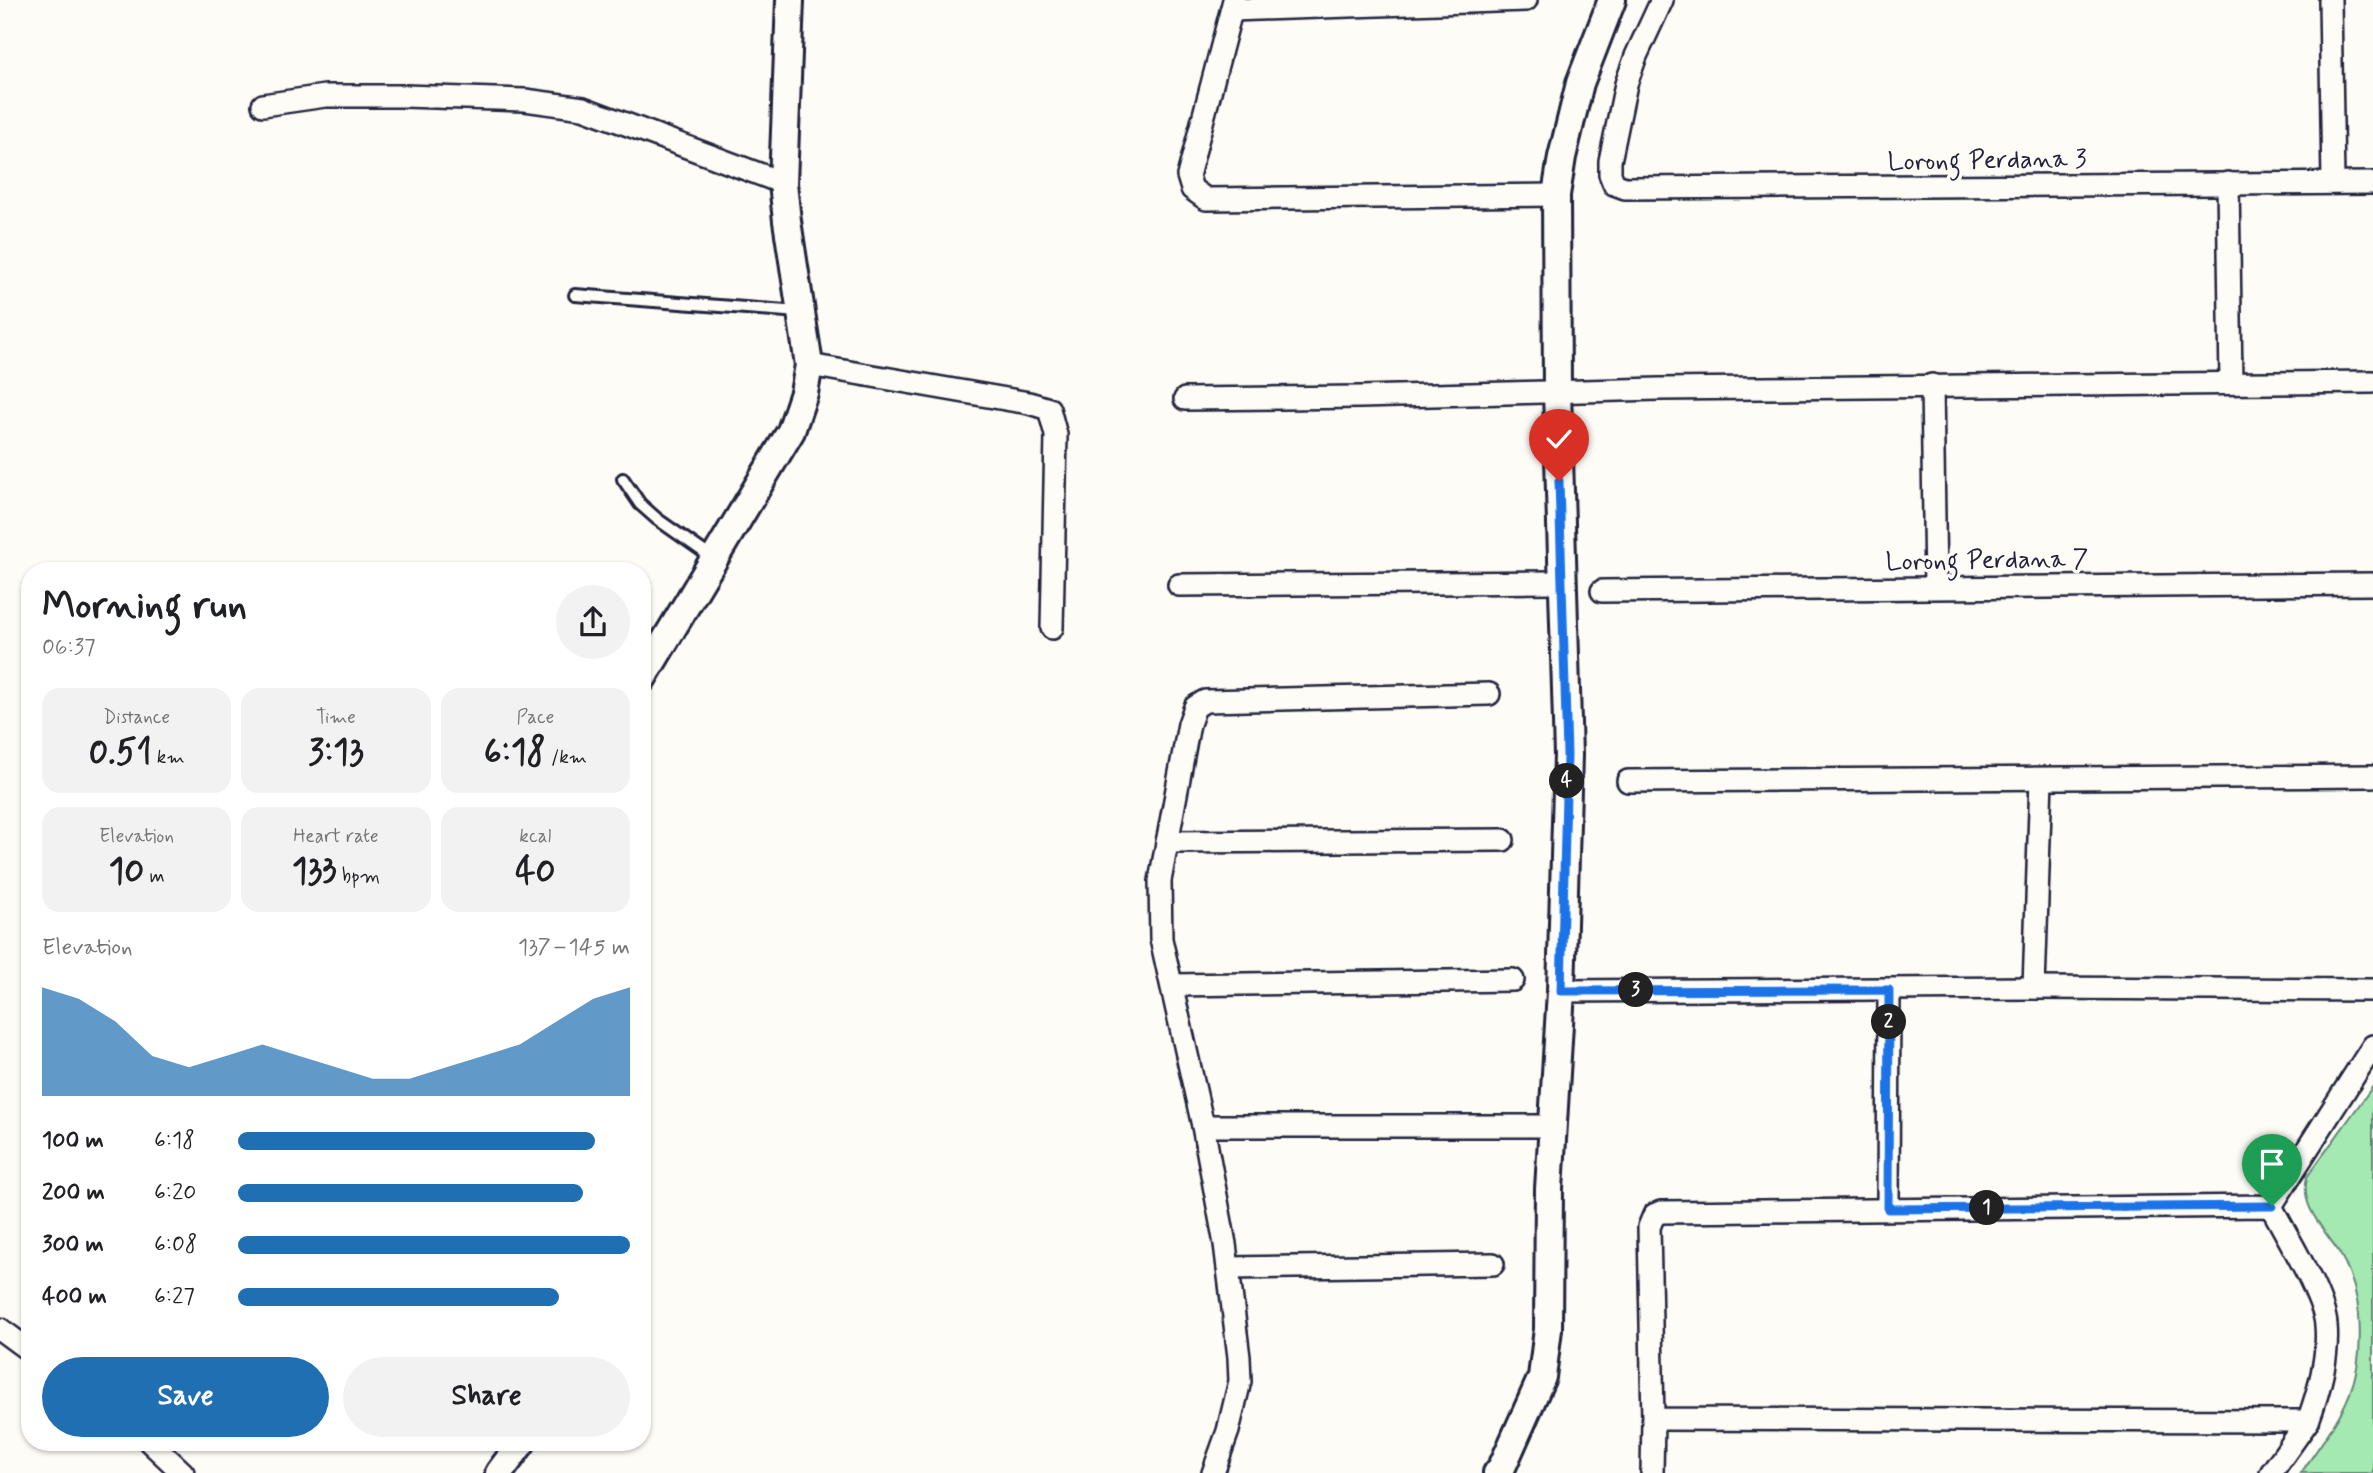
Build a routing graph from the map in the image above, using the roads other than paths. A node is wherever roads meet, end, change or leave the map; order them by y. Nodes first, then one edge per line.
1 (790, 0) edge
2 (1525, 0) edge
3 (1612, 0) edge
4 (1662, 0) edge
5 (2330, 0) edge
6 (1233, 5) edge
7 (263, 104) dead end
8 (2333, 182) junction
9 (783, 183) junction
10 (2228, 183) junction
11 (2373, 183) edge
12 (1556, 194) junction
13 (575, 295) dead end
14 (802, 312) junction
15 (809, 365) junction
16 (2231, 382) junction
17 (2373, 382) edge
18 (1931, 385) junction
19 (1557, 392) junction
20 (1185, 399) dead end
21 (623, 479) dead end
22 (714, 559) junction
23 (1562, 582) junction
24 (2373, 584) edge
25 (1179, 585) dead end
26 (1935, 587) junction
27 (1602, 591) dead end
28 (1052, 628) dead end
29 (651, 665) edge
30 (1489, 694) dead end
31 (2373, 776) edge
32 (2041, 779) junction
33 (1628, 781) dead end
34 (1503, 840) dead end
35 (1167, 842) junction
36 (1513, 981) dead end
37 (1172, 985) junction
38 (2034, 988) junction
39 (1889, 990) junction
40 (2373, 990) edge
41 (1561, 991) junction
42 (2373, 1046) edge
43 (1203, 1126) junction
44 (1553, 1126) junction
45 (2272, 1206) junction
46 (1888, 1209) junction
47 (1493, 1264) dead end
48 (1228, 1268) junction
49 (0, 1329) edge
50 (21, 1345) edge
51 (1653, 1419) junction
52 (2308, 1421) junction
53 (160, 1451) edge
54 (515, 1451) edge
55 (183, 1473) edge
56 (499, 1473) edge
57 (1213, 1473) edge
58 (1497, 1473) edge
59 (1652, 1473) edge
60 (2271, 1473) edge

1 - 9 street
2 - 6 street
3 - 12 street
4 - 10 street, Lorong Perdana 3
5 - 8 street
6 - 12 street
7 - 9 street
8 - 10 street, Lorong Perdana 3
8 - 11 street, Lorong Perdana 3
9 - 14 street
10 - 16 street
12 - 19 street
13 - 14 lane
14 - 15 street
15 - 22 street
15 - 28 street
16 - 17 street
16 - 18 street
18 - 19 street
18 - 26 street
19 - 20 street
19 - 23 street
21 - 22 lane
22 - 29 street
23 - 25 street
23 - 41 street
24 - 26 street, Lorong Perdana 7
26 - 27 street, Lorong Perdana 7
30 - 35 street
31 - 32 street
32 - 33 street
32 - 38 street
34 - 35 street
35 - 37 street
36 - 37 street
37 - 43 street
38 - 39 street
38 - 40 street
39 - 41 street
39 - 46 street
41 - 44 street
42 - 45 street
43 - 44 street
43 - 48 street
44 - 58 street
45 - 46 street
45 - 52 street
46 - 51 street
47 - 48 street
48 - 57 street
49 - 50 street
51 - 52 street
51 - 59 street
52 - 60 street
53 - 55 street
54 - 56 street

